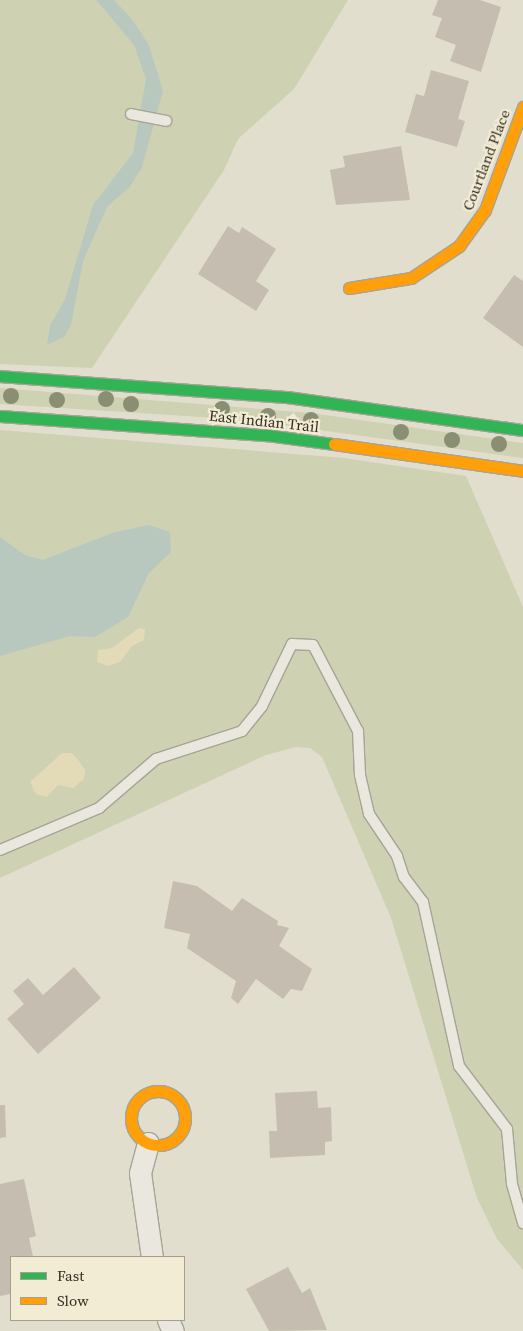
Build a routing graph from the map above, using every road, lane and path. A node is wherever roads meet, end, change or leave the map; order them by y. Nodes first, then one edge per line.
1 (523, 107) edge
2 (132, 114) dead end
3 (164, 121) dead end
4 (349, 288) dead end
5 (0, 376) edge
6 (0, 416) edge
7 (523, 430) edge
8 (523, 471) edge
9 (0, 850) edge
10 (148, 1143) junction
11 (523, 1223) edge
12 (152, 1256) edge

1 - 4 main road, Courtland Place
2 - 3 lane
5 - 7 main road, East Indian Trail
6 - 8 main road, East Indian Trail
9 - 11 lane
10 - 10 main road
10 - 12 street

